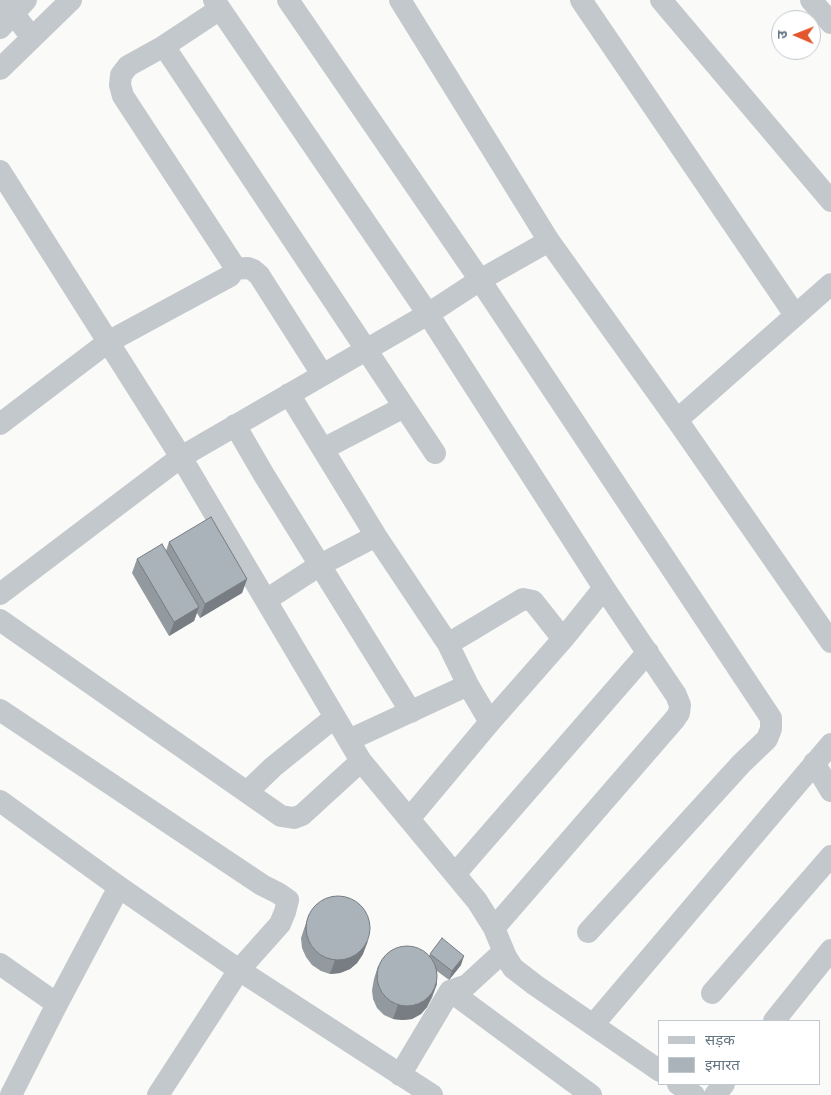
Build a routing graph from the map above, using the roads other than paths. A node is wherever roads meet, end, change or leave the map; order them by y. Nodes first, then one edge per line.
1 (70, 0) edge
2 (288, 0) edge
3 (400, 0) edge
4 (581, 0) edge
5 (661, 0) edge
6 (811, 0) edge
7 (217, 4) edge
8 (11, 10) edge
9 (831, 23) edge
10 (32, 38) junction
11 (164, 46) junction
12 (0, 69) edge
13 (0, 171) edge
14 (831, 201) edge
15 (549, 241) junction
16 (233, 269) junction
17 (480, 280) junction
18 (831, 284) edge
19 (428, 314) junction
20 (795, 316) junction
21 (108, 342) junction
22 (366, 349) junction
23 (322, 374) junction
24 (288, 394) junction
25 (404, 407) junction
26 (677, 420) junction
27 (0, 424) edge
28 (235, 425) junction
29 (323, 449) junction
30 (435, 453) dead end
31 (181, 458) junction
32 (376, 536) junction
33 (320, 565) junction
34 (604, 588) junction
35 (0, 594) edge
36 (266, 600) junction
37 (0, 620) edge
38 (563, 639) junction
39 (831, 642) edge
40 (448, 644) junction
41 (648, 652) junction
42 (468, 685) junction
43 (0, 710) edge
44 (411, 712) junction
45 (335, 717) junction
46 (490, 722) junction
47 (349, 740) junction
48 (831, 744) edge
49 (361, 761) junction
50 (814, 763) junction
51 (831, 791) edge
52 (247, 792) junction
53 (0, 802) edge
54 (409, 819) junction
55 (831, 856) edge
56 (454, 874) junction
57 (119, 887) junction
58 (494, 928) junction
59 (588, 932) dead end
60 (831, 950) edge
61 (504, 952) junction
62 (0, 964) edge
63 (239, 970) junction
64 (450, 991) junction
65 (712, 993) dead end
66 (57, 1004) junction
67 (775, 1020) edge
68 (593, 1025) junction
69 (658, 1070) edge
70 (400, 1075) junction
71 (679, 1085) edge
72 (723, 1085) edge
73 (161, 1094) edge
74 (11, 1095) edge
75 (432, 1095) edge
76 (591, 1095) edge
77 (694, 1095) edge
78 (715, 1095) edge

1 - 10 street
2 - 17 street
3 - 15 street
4 - 20 street
5 - 14 street
6 - 9 street
7 - 11 street
7 - 19 street
8 - 10 street
10 - 12 street
11 - 16 street
11 - 22 street
13 - 21 street
15 - 17 street
15 - 26 street
16 - 21 street
16 - 23 street
17 - 19 street
17 - 59 street
18 - 20 street
19 - 22 street
19 - 34 street
20 - 26 street
21 - 27 street
21 - 31 street
22 - 23 street
22 - 25 street
23 - 24 street
24 - 28 street
24 - 29 street
25 - 29 street
25 - 30 street
26 - 39 street
28 - 31 street
28 - 33 street
29 - 32 street
31 - 35 street
31 - 36 street
32 - 33 street
32 - 40 street
33 - 36 street
33 - 44 street
34 - 38 street
34 - 41 street
36 - 45 street
37 - 52 street
38 - 40 street
38 - 46 street
40 - 42 street
41 - 56 street
41 - 58 street
42 - 44 street
42 - 46 street
43 - 63 street
44 - 47 street
45 - 47 street
45 - 52 street
46 - 54 street
47 - 49 street
48 - 50 street
49 - 52 street
49 - 54 street
50 - 51 street
50 - 68 street
53 - 57 street
54 - 56 street
55 - 65 street
56 - 58 street
57 - 63 street
57 - 66 street
58 - 61 street
60 - 67 street
61 - 64 street
61 - 68 street
62 - 66 street
63 - 70 street
63 - 73 street
64 - 70 street
64 - 76 street
66 - 74 street
68 - 69 street
70 - 75 street
71 - 77 street
72 - 78 street

